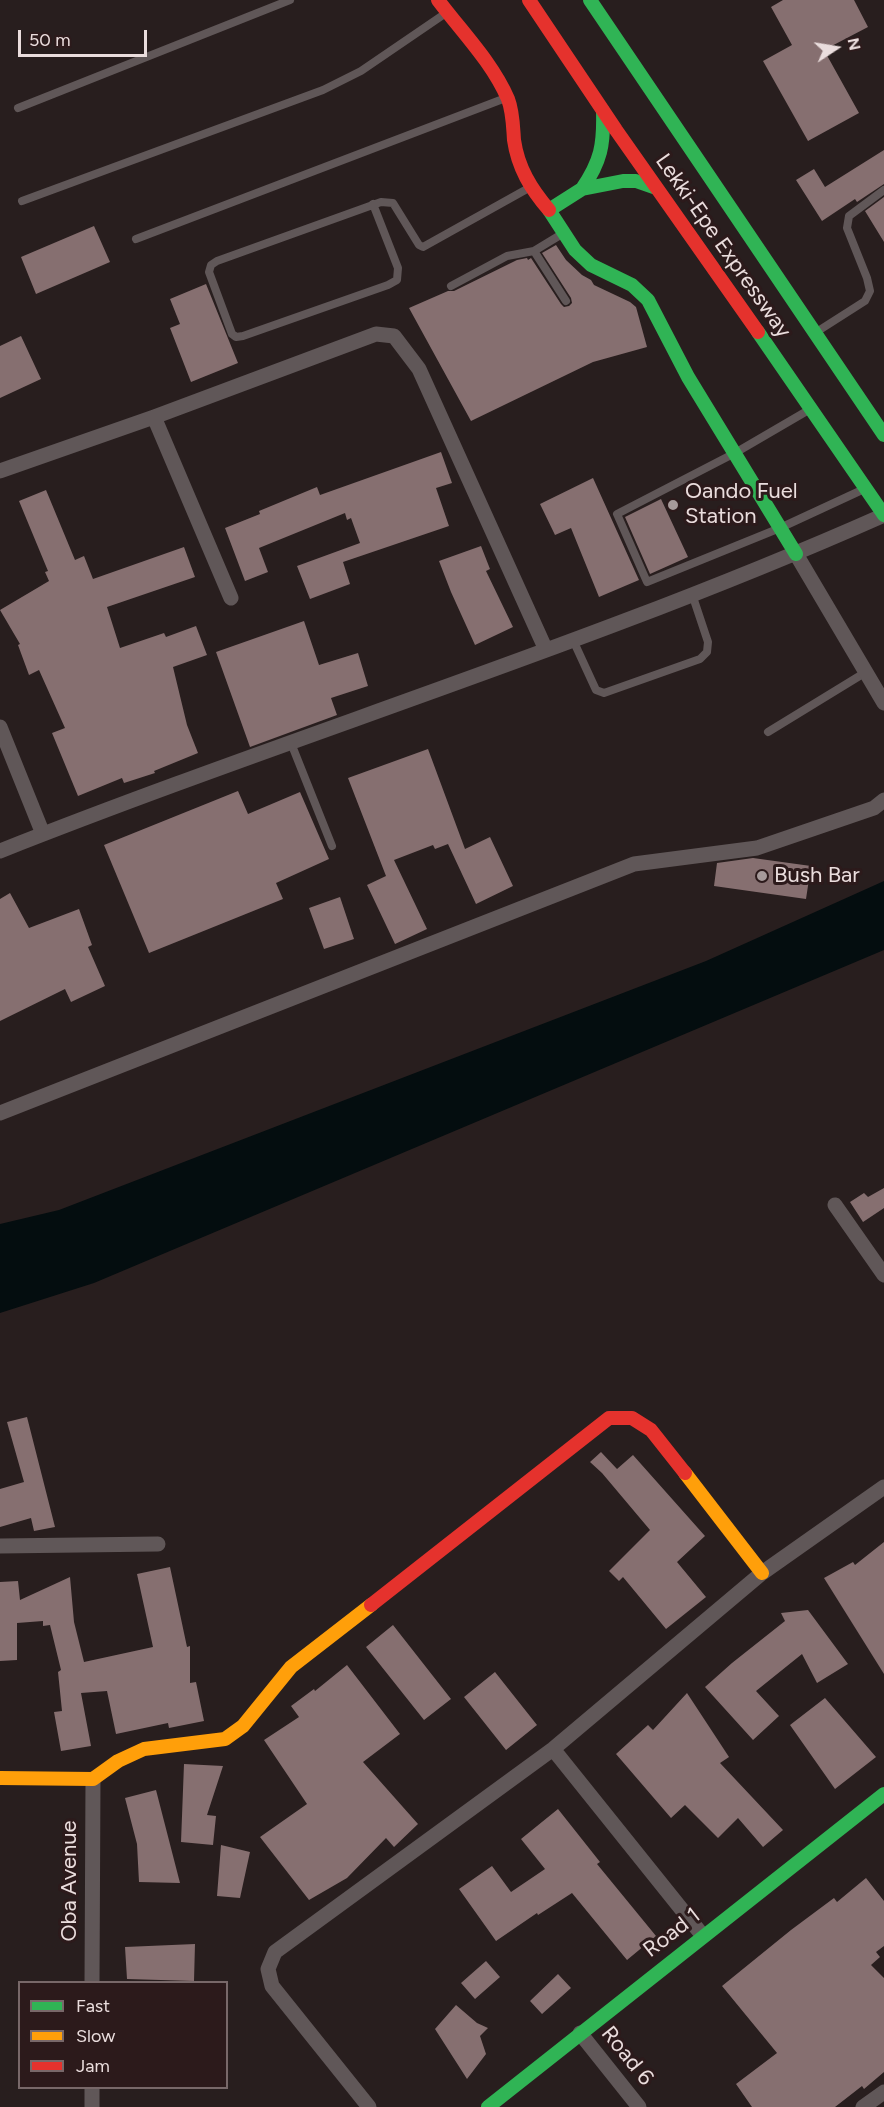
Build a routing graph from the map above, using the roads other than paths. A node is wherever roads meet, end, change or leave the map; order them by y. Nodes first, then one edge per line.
1 (290, 0) edge
2 (438, 0) edge
3 (529, 0) edge
4 (590, 0) edge
5 (609, 0) edge
6 (447, 12) junction
7 (600, 15) junction
8 (507, 98) junction
9 (18, 108) dead end
10 (603, 111) junction
11 (529, 188) junction
12 (656, 188) junction
13 (582, 189) junction
14 (884, 190) edge
15 (22, 201) dead end
16 (373, 204) junction
17 (549, 210) junction
18 (563, 233) junction
19 (136, 238) dead end
20 (534, 251) junction
21 (451, 285) dead end
22 (566, 301) dead end
23 (814, 333) junction
24 (812, 408) junction
25 (154, 417) junction
26 (884, 435) edge
27 (735, 453) junction
28 (0, 471) edge
29 (866, 488) junction
30 (884, 515) edge
31 (780, 528) junction
32 (796, 554) junction
33 (692, 594) junction
34 (231, 598) dead end
35 (573, 640) junction
36 (546, 650) junction
37 (866, 672) junction
38 (884, 703) edge
39 (0, 727) edge
40 (768, 732) dead end
41 (291, 743) junction
42 (884, 800) edge
43 (43, 834) junction
44 (332, 846) dead end
45 (0, 851) edge
46 (0, 1113) edge
47 (835, 1205) dead end
48 (884, 1275) edge
49 (884, 1487) edge
50 (158, 1544) dead end
51 (0, 1546) edge
52 (762, 1573) junction
53 (553, 1749) junction
54 (0, 1779) edge
55 (93, 1779) junction
56 (884, 1794) edge
57 (703, 1936) junction
58 (92, 1981) edge
59 (580, 2033) junction
60 (92, 2089) edge
61 (884, 2092) edge
62 (92, 2107) edge
63 (369, 2107) edge
64 (488, 2107) edge
65 (639, 2107) edge
66 (863, 2107) edge

1 - 9 lane
2 - 6 main road
3 - 10 main road, Lekki-Epe Expressway
4 - 7 main road, Lekki-Epe Expressway
5 - 7 street
6 - 8 main road
6 - 15 lane
7 - 23 main road, Lekki-Epe Expressway
8 - 11 main road
8 - 19 lane
10 - 12 main road, Lekki-Epe Expressway
10 - 13 main road
11 - 16 lane
11 - 17 main road
12 - 13 main road
12 - 24 main road, Lekki-Epe Expressway
13 - 17 main road
14 - 23 lane
16 - 16 lane
17 - 18 main road
18 - 20 lane
18 - 27 main road
20 - 21 lane
20 - 22 lane
23 - 26 main road, Lekki-Epe Expressway
24 - 27 lane
24 - 29 main road, Lekki-Epe Expressway
25 - 28 street
25 - 34 street
25 - 36 street
27 - 31 main road
27 - 31 lane
29 - 30 main road, Lekki-Epe Expressway
29 - 31 lane
30 - 32 street
31 - 32 main road
32 - 33 street
32 - 37 street
33 - 35 street
33 - 35 lane
35 - 36 street
36 - 41 street
37 - 38 street
37 - 40 lane
39 - 43 street
41 - 43 street
41 - 44 lane
42 - 46 street
43 - 45 street
47 - 48 street
49 - 52 street
50 - 51 street
52 - 53 street
52 - 55 main road
53 - 57 street
53 - 63 street
54 - 55 main road
55 - 58 street, Oba Avenue
56 - 57 main road, Road 1
57 - 59 main road, Road 1
59 - 64 main road, Road 1
59 - 65 street, Road 6
60 - 62 street
61 - 66 street

